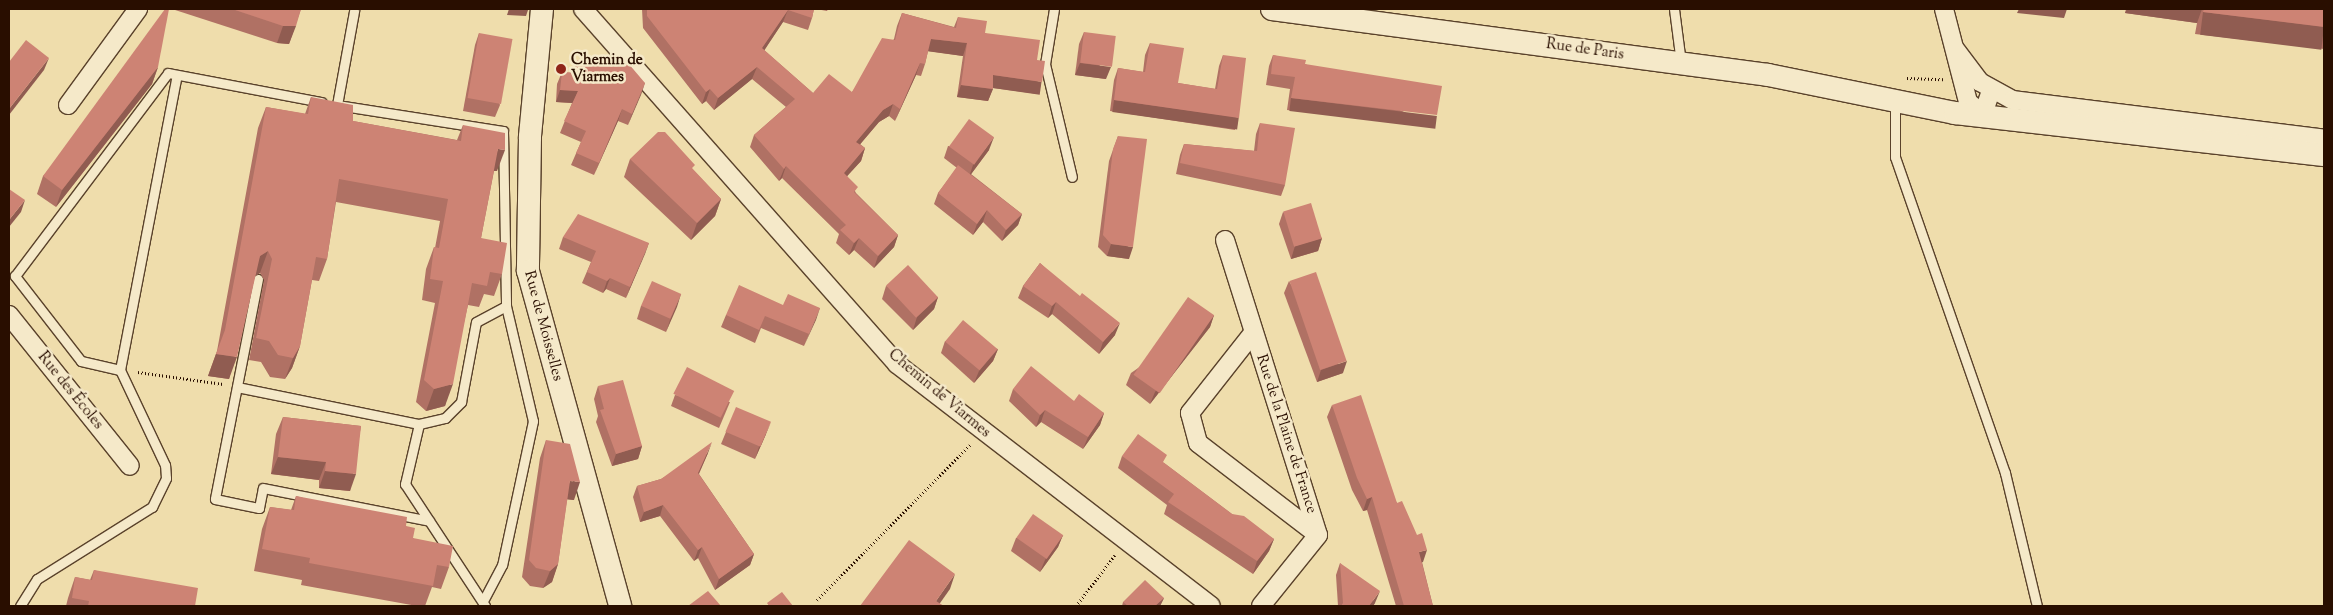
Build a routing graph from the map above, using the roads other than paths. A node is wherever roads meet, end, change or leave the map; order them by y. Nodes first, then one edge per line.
1 (138, 9) edge
2 (542, 9) edge
3 (583, 9) edge
4 (1054, 9) edge
5 (1272, 9) edge
6 (1674, 9) edge
7 (1944, 9) edge
8 (354, 11) dead end
9 (1955, 49) junction
10 (1681, 63) junction
11 (177, 75) junction
12 (1991, 91) junction
13 (1895, 101) junction
14 (68, 105) dead end
15 (337, 105) junction
16 (1983, 114) junction
17 (2324, 139) edge
18 (2324, 155) edge
19 (1072, 177) dead end
20 (1225, 240) dead end
21 (258, 279) edge
22 (506, 306) junction
23 (9, 316) edge
24 (1253, 333) junction
25 (120, 370) junction
26 (237, 387) junction
27 (419, 424) junction
28 (130, 466) dead end
29 (429, 521) junction
30 (1318, 535) junction
31 (484, 603) edge
32 (20, 606) edge
33 (620, 606) edge
34 (1211, 606) edge
35 (1261, 606) edge
36 (2037, 606) edge

1 - 14 street
2 - 33 street, Rue de Moisselles
3 - 34 street, Chemin de Viarmes
4 - 19 lane
5 - 10 street, Rue de Paris
6 - 10 lane
7 - 9 street
8 - 15 lane
9 - 12 street
9 - 16 street
10 - 13 street, Rue de Paris
11 - 15 lane
11 - 25 lane
11 - 25 lane
12 - 16 street
12 - 17 street
13 - 16 street, Rue de Paris
13 - 36 lane
15 - 22 lane
16 - 18 street, Rue de Paris
20 - 24 street, Rue de la Plaine de France
21 - 26 lane
22 - 27 lane
22 - 31 lane
23 - 28 street, Rue des Écoles
24 - 30 street, Rue de la Plaine de France
24 - 30 street, Rue de la Plaine de France
25 - 32 lane
26 - 27 lane
26 - 29 lane
27 - 29 lane
29 - 31 lane
30 - 35 street

